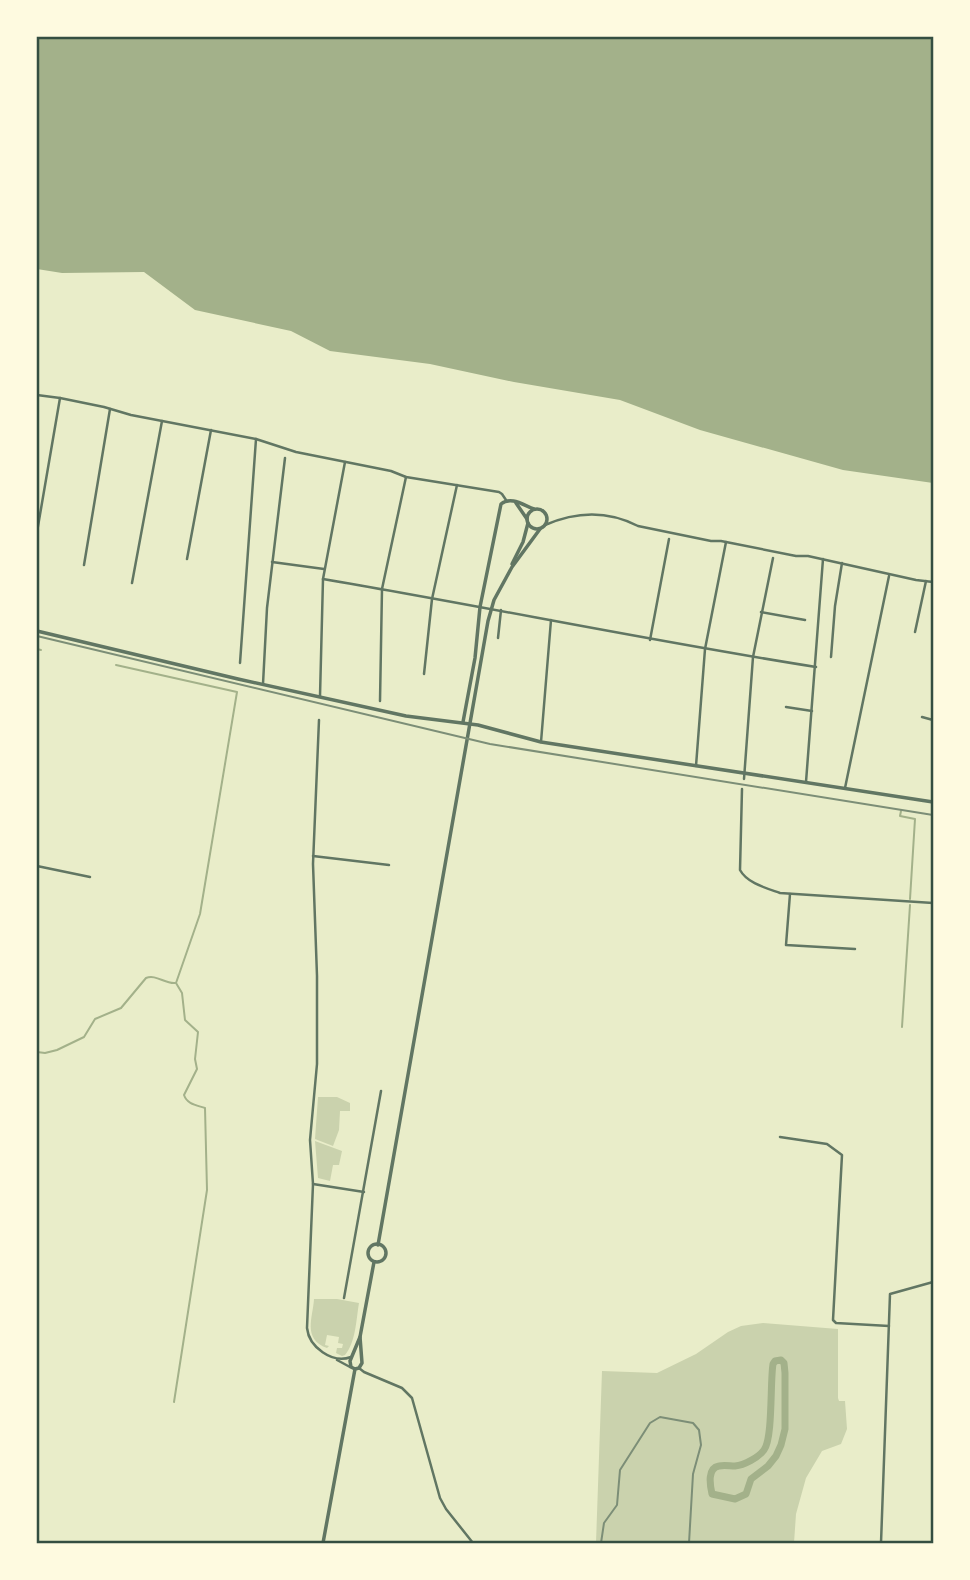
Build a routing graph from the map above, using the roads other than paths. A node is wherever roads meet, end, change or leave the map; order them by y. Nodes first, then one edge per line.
1 (37, 395) edge
2 (60, 398) junction
3 (110, 409) junction
4 (162, 420) junction
5 (211, 430) junction
6 (256, 439) junction
7 (285, 458) dead end
8 (345, 462) junction
9 (406, 477) junction
10 (457, 485) junction
11 (506, 500) junction
12 (515, 501) junction
13 (534, 509) junction
14 (528, 520) junction
15 (545, 525) junction
16 (540, 529) junction
17 (37, 532) edge
18 (669, 539) dead end
19 (726, 542) junction
20 (773, 558) dead end
21 (187, 559) dead end
22 (823, 559) junction
23 (272, 562) junction
24 (842, 563) junction
25 (84, 565) dead end
26 (512, 566) junction
27 (325, 570) junction
28 (890, 574) junction
29 (323, 579) junction
30 (926, 581) junction
31 (933, 582) edge
32 (132, 583) dead end
33 (382, 589) junction
34 (432, 599) junction
35 (480, 607) junction
36 (501, 610) junction
37 (761, 612) junction
38 (551, 620) junction
39 (805, 620) dead end
40 (37, 631) edge
41 (915, 632) dead end
42 (498, 638) dead end
43 (650, 640) junction
44 (705, 649) junction
45 (753, 657) junction
46 (831, 657) dead end
47 (240, 663) dead end
48 (816, 667) junction
49 (425, 674) dead end
50 (264, 684) junction
51 (320, 696) junction
52 (380, 701) dead end
53 (786, 707) dead end
54 (812, 711) junction
55 (922, 717) dead end
56 (318, 720) dead end
57 (933, 720) edge
58 (463, 722) junction
59 (541, 742) junction
60 (695, 766) junction
61 (745, 772) junction
62 (744, 779) dead end
63 (806, 783) junction
64 (845, 788) junction
65 (743, 789) dead end
66 (933, 802) edge
67 (313, 856) junction
68 (389, 865) dead end
69 (37, 866) edge
70 (90, 877) dead end
71 (790, 894) junction
72 (933, 903) edge
73 (855, 949) dead end
74 (381, 1091) dead end
75 (780, 1137) dead end
76 (313, 1184) junction
77 (364, 1192) junction
78 (378, 1245) junction
79 (374, 1262) junction
80 (933, 1282) edge
81 (344, 1298) dead end
82 (889, 1325) junction
83 (360, 1337) junction
84 (351, 1357) junction
85 (334, 1358) junction
86 (355, 1368) junction
87 (323, 1543) edge
88 (473, 1543) edge
89 (881, 1543) edge

1 - 2 street
2 - 3 street
2 - 17 street
3 - 4 street
3 - 25 street
4 - 5 street
4 - 32 street
5 - 6 street
5 - 21 street
6 - 8 street
6 - 47 street
7 - 23 street
8 - 9 street
8 - 27 street
9 - 10 street
9 - 33 street
10 - 11 street
10 - 34 street
11 - 12 street
11 - 35 street
12 - 13 street
12 - 14 street
13 - 14 street
13 - 15 street
14 - 16 street
14 - 26 street
15 - 16 street
15 - 19 street
16 - 26 street
18 - 43 street
19 - 22 street
19 - 44 street
20 - 37 street
22 - 24 street
22 - 48 street
23 - 27 street
23 - 50 street
24 - 28 street
24 - 46 street
26 - 78 street
27 - 29 street
28 - 30 street
28 - 64 street
29 - 33 street
29 - 51 street
30 - 31 street
30 - 41 street
33 - 34 street
33 - 52 street
34 - 35 street
34 - 49 street
35 - 36 street
35 - 58 street
36 - 38 street
36 - 42 street
37 - 39 street
37 - 45 street
38 - 43 street
38 - 59 street
40 - 50 street
43 - 44 street
44 - 45 street
44 - 60 street
45 - 48 street
45 - 61 street
48 - 54 street
50 - 51 street
51 - 58 street
53 - 54 street
54 - 63 street
55 - 57 street
56 - 67 street
58 - 59 street
59 - 60 street
60 - 61 street
61 - 62 street
61 - 63 street
63 - 64 street
64 - 66 street
65 - 71 street
67 - 68 street
67 - 76 street
69 - 70 street
71 - 72 street
71 - 73 street
74 - 77 street
75 - 82 street
76 - 77 street
76 - 85 street
77 - 81 street
78 - 79 street
78 - 79 street
79 - 83 street
80 - 82 street
82 - 89 street
83 - 84 street
83 - 86 street
84 - 85 street
84 - 86 street
85 - 86 street
86 - 87 street
86 - 88 street

